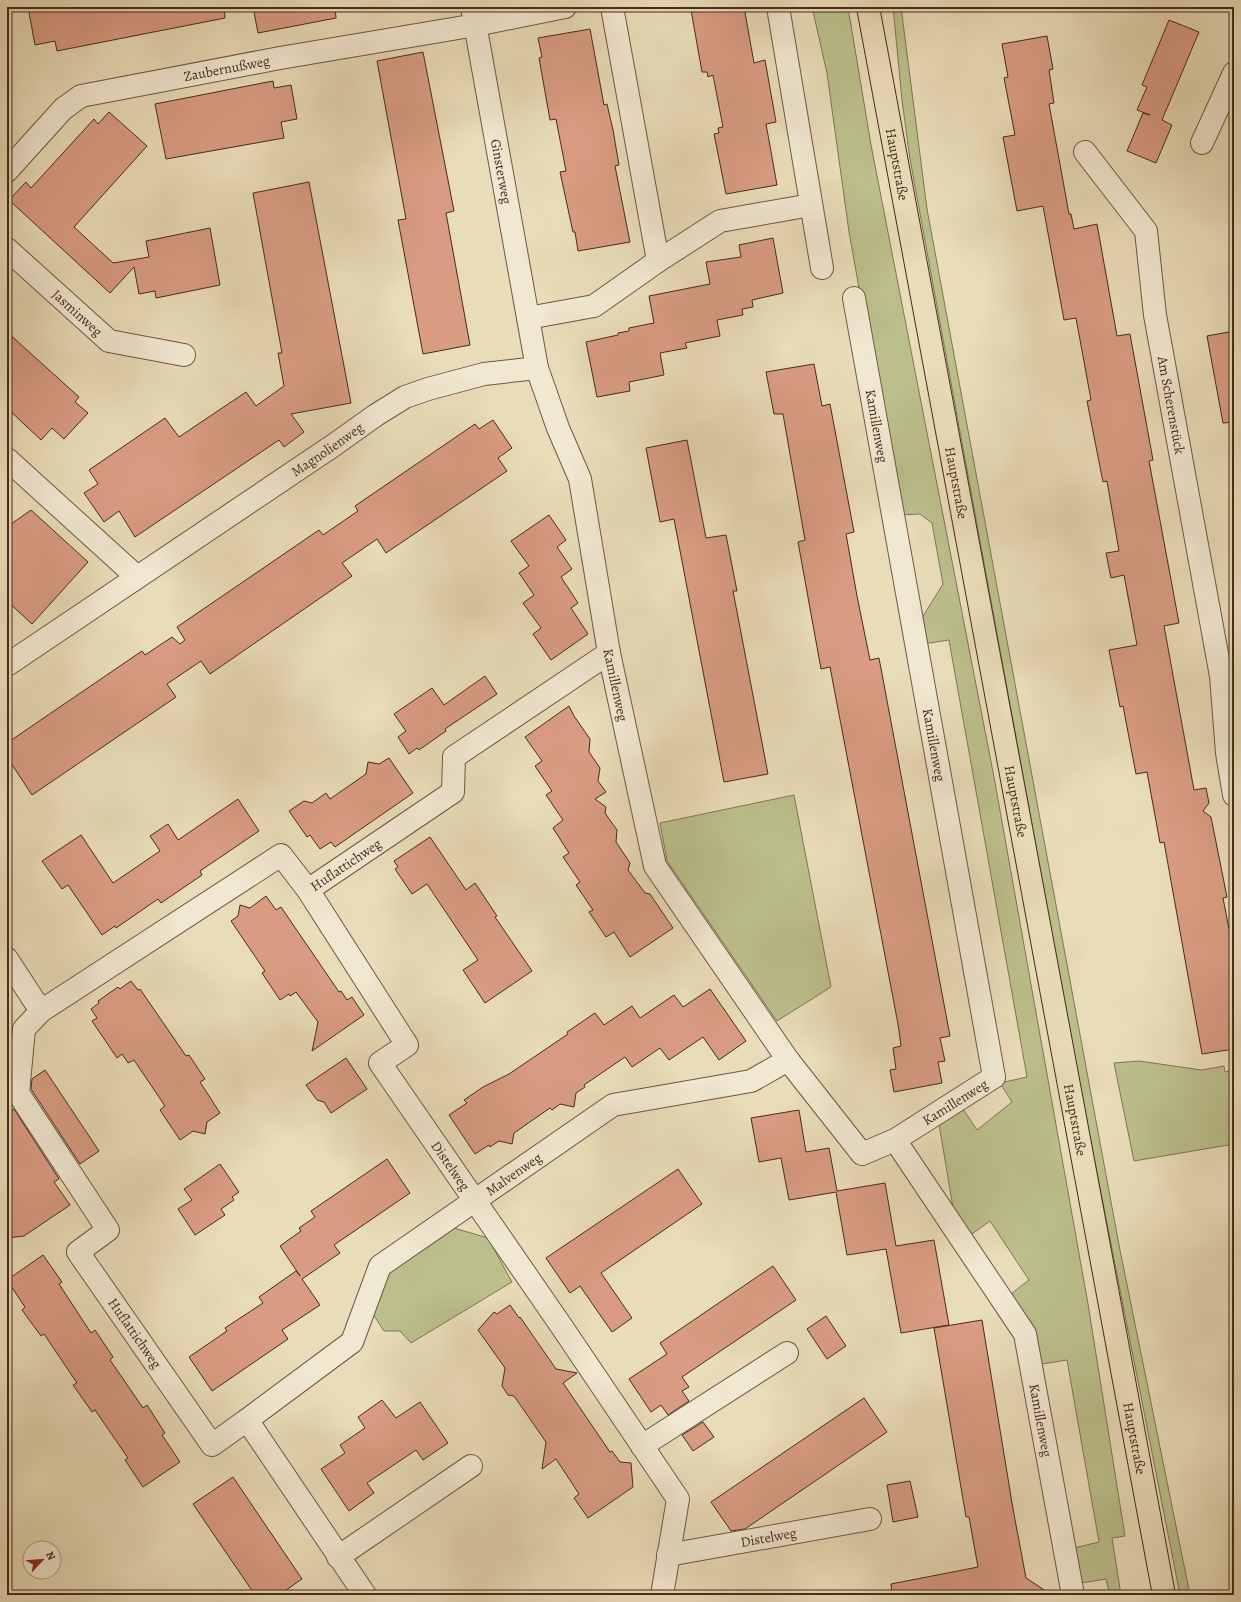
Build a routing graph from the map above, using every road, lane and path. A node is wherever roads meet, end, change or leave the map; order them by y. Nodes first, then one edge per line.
1 (565, 7) edge
2 (612, 7) edge
3 (778, 7) edge
4 (868, 7) edge
5 (474, 16) edge
6 (1231, 87) edge
7 (1202, 143) dead end
8 (1085, 152) dead end
9 (7, 171) edge
10 (811, 205) junction
11 (7, 249) edge
12 (658, 261) junction
13 (822, 268) dead end
14 (854, 298) dead end
15 (528, 318) junction
16 (184, 355) dead end
17 (537, 368) junction
18 (558, 428) joint
19 (7, 459) edge
20 (138, 576) junction
21 (609, 653) junction
22 (7, 665) edge
23 (1228, 674) edge
24 (1234, 795) edge
25 (308, 890) junction
26 (7, 959) edge
27 (41, 1011) junction
28 (788, 1060) junction
29 (896, 1140) junction
30 (474, 1201) junction
31 (787, 1353) dead end
32 (247, 1420) junction
33 (642, 1446) junction
34 (471, 1466) dead end
35 (870, 1519) dead end
36 (668, 1555) junction
37 (338, 1557) junction
38 (364, 1595) edge
39 (662, 1595) edge
40 (1073, 1595) edge
41 (1164, 1595) edge

1 - 5 street
2 - 12 street
3 - 10 street
4 - 41 main road, Hauptstraße
5 - 9 street, Zaubernußweg
5 - 15 street, Ginsterweg
6 - 7 street
8 - 23 street, Am Scherenstück
10 - 12 street
10 - 13 street
11 - 16 street, Jasminweg
12 - 15 street
14 - 29 street, Kamillenweg
15 - 17 street, Ginsterweg
17 - 18 street, Ginsterweg
17 - 20 street, Magnolienweg
18 - 21 street, Kamillenweg
19 - 20 street
20 - 22 street, Magnolienweg
21 - 25 street, Huflattichweg
21 - 28 street, Kamillenweg
23 - 24 street, Am Scherenstück
25 - 27 street, Huflattichweg
25 - 30 street, Distelweg
26 - 27 street
27 - 32 street, Huflattichweg
28 - 29 street, Kamillenweg
28 - 30 street, Malvenweg
29 - 40 street, Kamillenweg
30 - 32 street, Malvenweg
30 - 33 street, Distelweg
31 - 33 street
32 - 37 street
33 - 36 street, Distelweg
34 - 37 street
35 - 36 street, Distelweg
36 - 39 street, Distelweg
37 - 38 street

